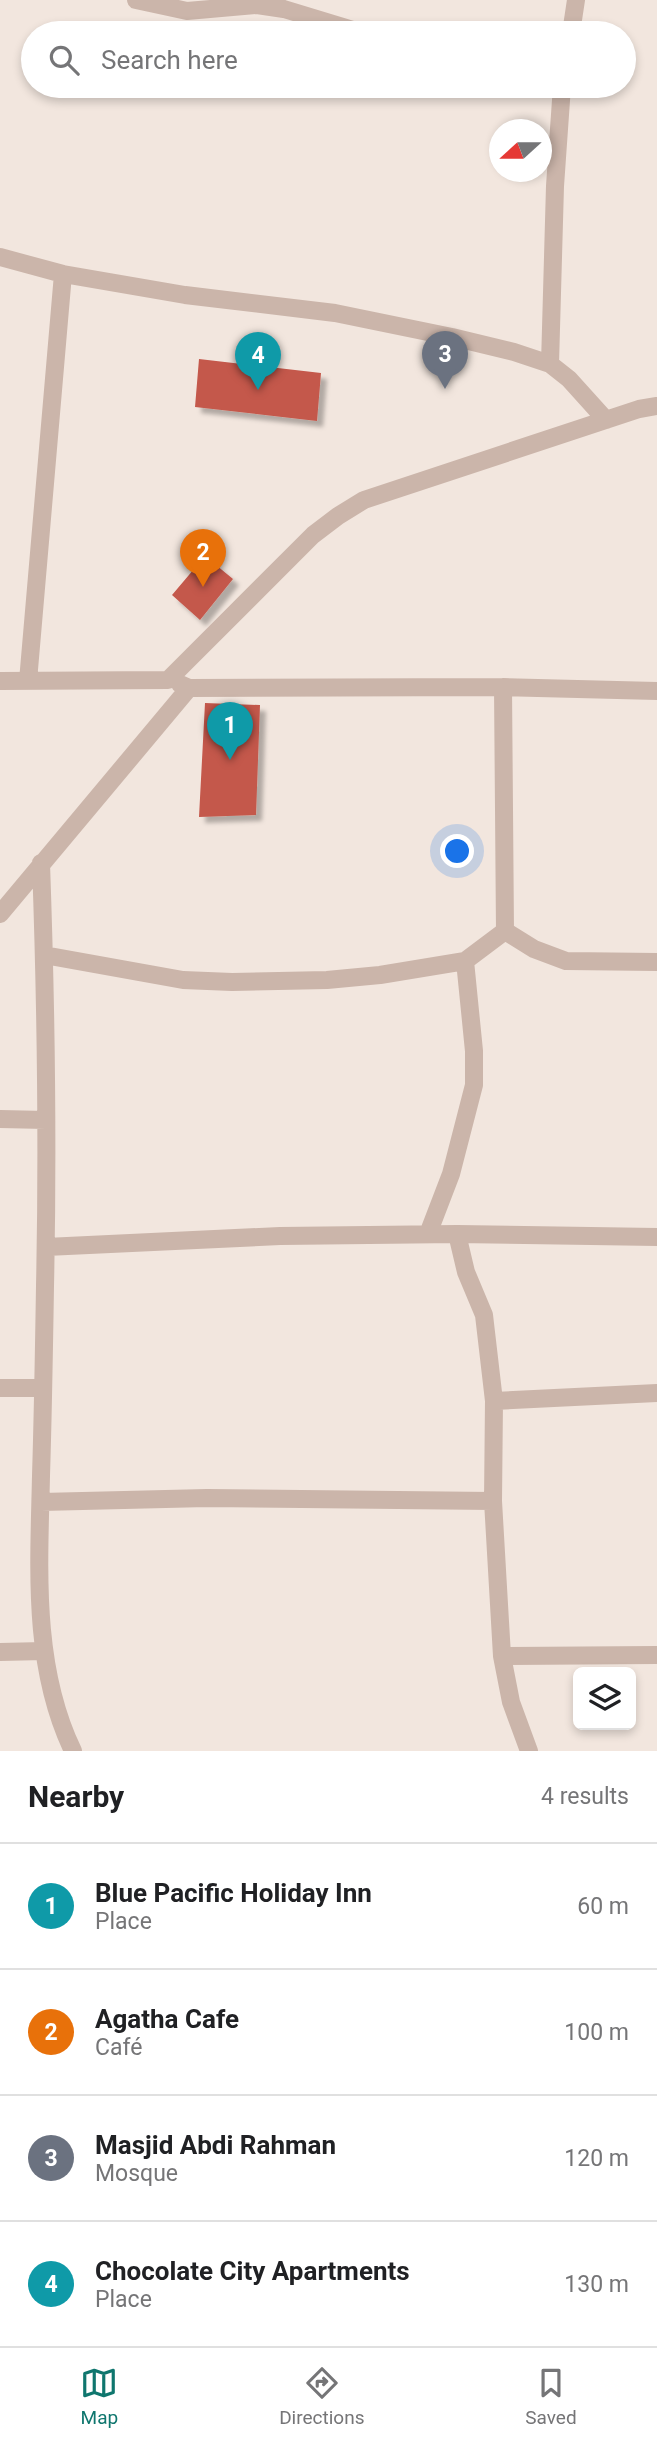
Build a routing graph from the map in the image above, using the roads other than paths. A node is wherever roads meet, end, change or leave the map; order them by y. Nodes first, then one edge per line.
1 (136, 0) edge
2 (576, 0) edge
3 (324, 21) edge
4 (573, 21) edge
5 (561, 98) edge
6 (0, 257) edge
7 (62, 274) junction
8 (550, 364) junction
9 (657, 406) edge
10 (606, 420) junction
11 (169, 680) junction
12 (0, 681) edge
13 (29, 681) junction
14 (503, 687) junction
15 (189, 688) junction
16 (657, 691) edge
17 (41, 863) junction
18 (0, 914) edge
19 (505, 931) junction
20 (44, 955) junction
21 (465, 961) junction
22 (657, 962) edge
23 (0, 1119) edge
24 (46, 1120) junction
25 (428, 1234) junction
26 (457, 1234) junction
27 (657, 1237) edge
28 (46, 1247) junction
29 (0, 1388) edge
30 (43, 1388) junction
31 (657, 1392) edge
32 (494, 1401) junction
33 (493, 1501) junction
34 (41, 1502) junction
35 (0, 1651) edge
36 (44, 1651) junction
37 (657, 1655) edge
38 (502, 1656) junction
39 (73, 1751) edge
40 (529, 1751) edge

1 - 3 street
2 - 4 street
5 - 8 street
6 - 7 street
7 - 8 street
7 - 13 street
8 - 10 street
9 - 10 street
10 - 11 street
11 - 13 street
11 - 15 street
12 - 13 street
14 - 15 street
14 - 16 street
14 - 19 street
15 - 17 street
17 - 18 street
17 - 20 street
19 - 21 street
19 - 22 street
20 - 21 street
20 - 24 street
21 - 25 street
23 - 24 street
24 - 28 street
25 - 26 street
25 - 28 street
26 - 27 street
26 - 32 street
28 - 30 street
29 - 30 street
30 - 34 street
31 - 32 street
32 - 33 street
33 - 34 street
33 - 38 street
34 - 36 street
35 - 36 street
36 - 39 street
37 - 38 street
38 - 40 street

